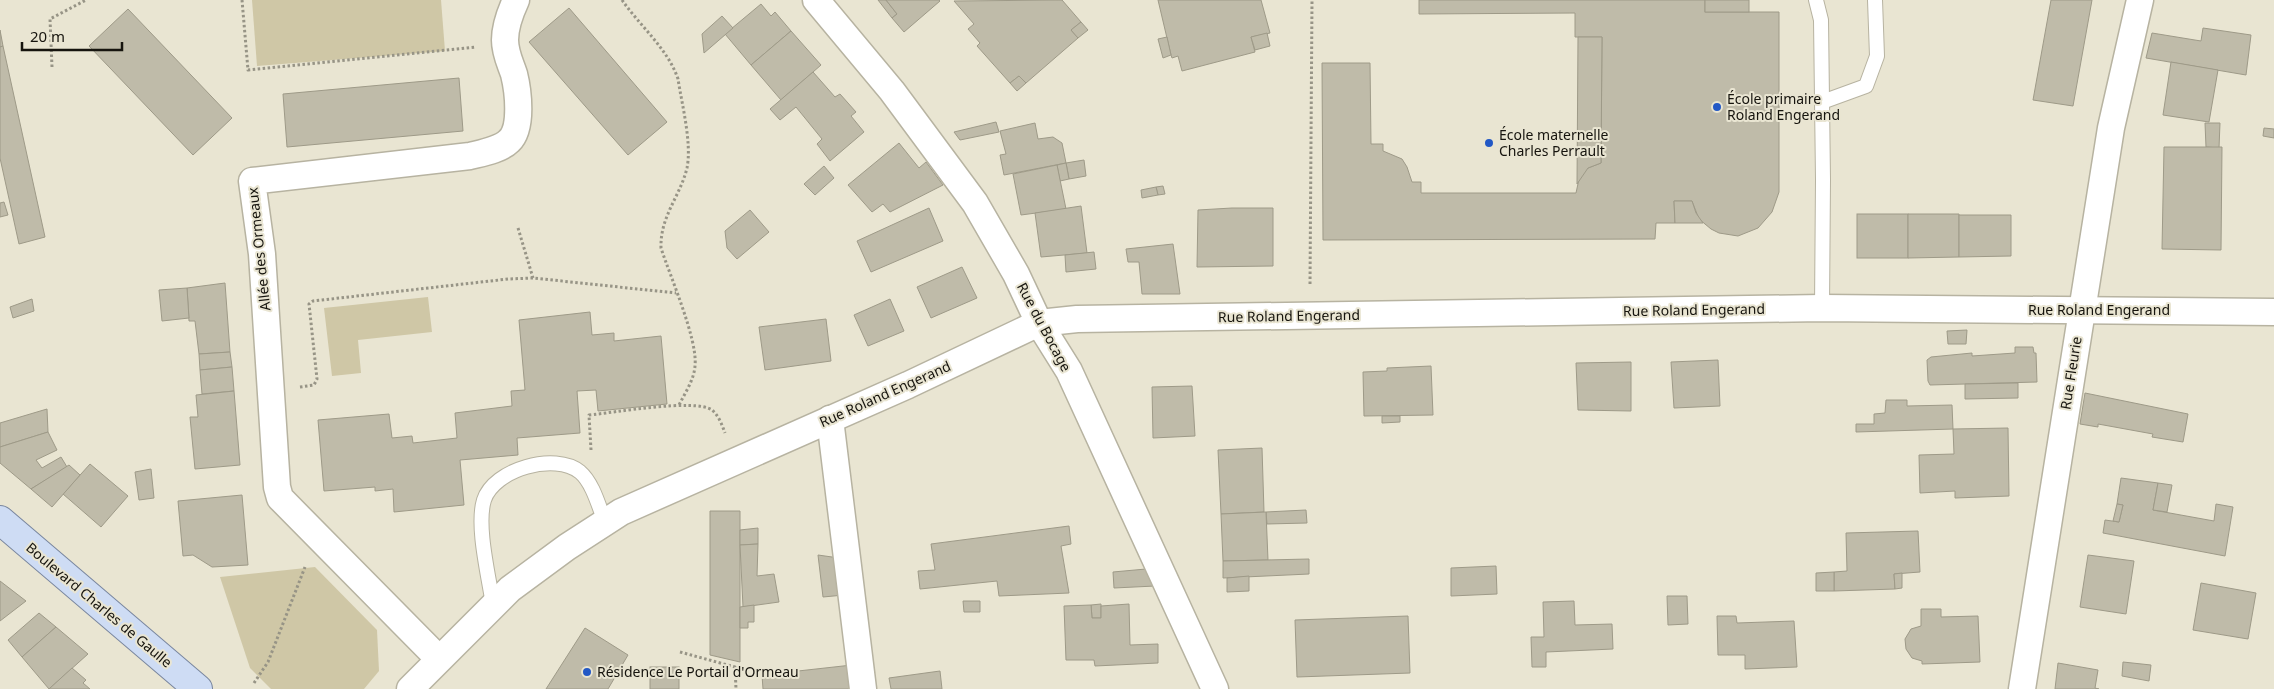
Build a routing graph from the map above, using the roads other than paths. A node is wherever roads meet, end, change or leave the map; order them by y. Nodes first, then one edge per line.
1 (516, 0) edge
2 (816, 0) edge
3 (1816, 0) edge
4 (1875, 0) edge
5 (2140, 0) edge
6 (1822, 102) junction
7 (1822, 308) junction
8 (2081, 309) junction
9 (2274, 312) edge
10 (1039, 323) junction
11 (830, 419) junction
12 (606, 522) junction
13 (1, 524) edge
14 (493, 605) junction
15 (440, 659) junction
16 (198, 689) edge
17 (410, 689) edge
18 (863, 689) edge
19 (1215, 689) edge
20 (2022, 689) edge

1 - 15 street, Allée des Ormeaux
2 - 10 street, Rue du Bocage
3 - 6 lane
4 - 6 lane
5 - 8 street, Rue Fleurie
6 - 7 lane
7 - 8 street, Rue Roland Engerand
7 - 10 street, Rue Roland Engerand
8 - 9 street, Rue Roland Engerand
8 - 20 street, Rue Fleurie
10 - 11 street, Rue Roland Engerand
10 - 19 street, Rue du Bocage
11 - 12 street, Rue Roland Engerand
11 - 18 street
12 - 14 street, Rue Roland Engerand
12 - 14 lane
13 - 16 main road, Boulevard Charles de Gaulle
14 - 15 street, Rue Roland Engerand
15 - 17 street, Rue Roland Engerand

